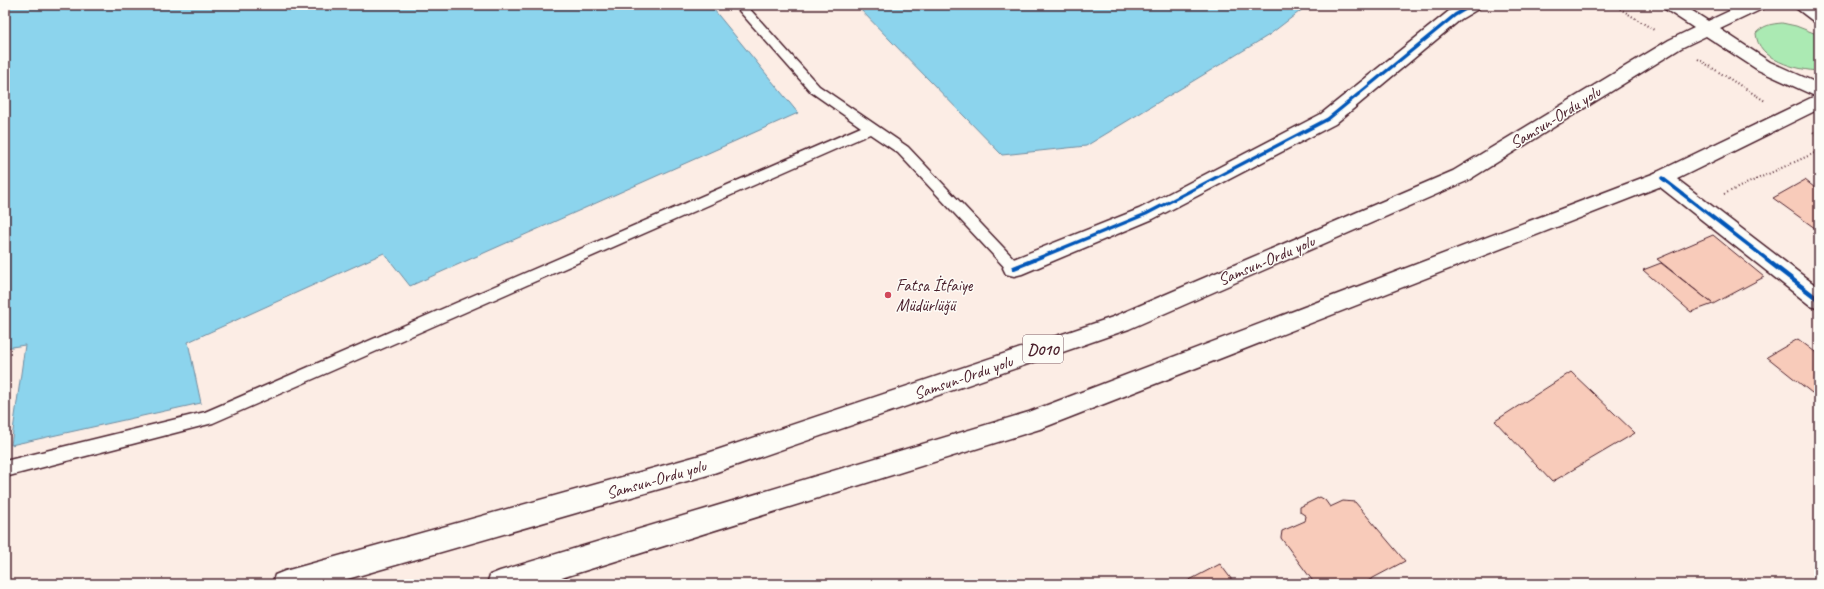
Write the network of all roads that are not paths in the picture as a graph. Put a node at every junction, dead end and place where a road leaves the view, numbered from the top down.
1 (740, 5) edge
2 (1472, 5) edge
3 (1671, 5) edge
4 (1756, 5) edge
5 (1801, 5) edge
6 (1819, 17) edge
7 (1706, 28) junction
8 (1819, 91) edge
9 (1819, 101) edge
10 (872, 128) junction
11 (1662, 178) junction
12 (1014, 268) joint
13 (1819, 300) edge
14 (5, 469) edge
15 (284, 584) edge
16 (500, 584) edge

1 - 10 lane
2 - 12 main road
3 - 7 main road
4 - 7 main road, Samsun-Ordu yolu / D010
5 - 6 main road
7 - 8 main road
7 - 15 main road, Samsun-Ordu yolu / D010
9 - 11 main road
10 - 12 lane
10 - 14 lane
11 - 13 main road
11 - 16 main road

